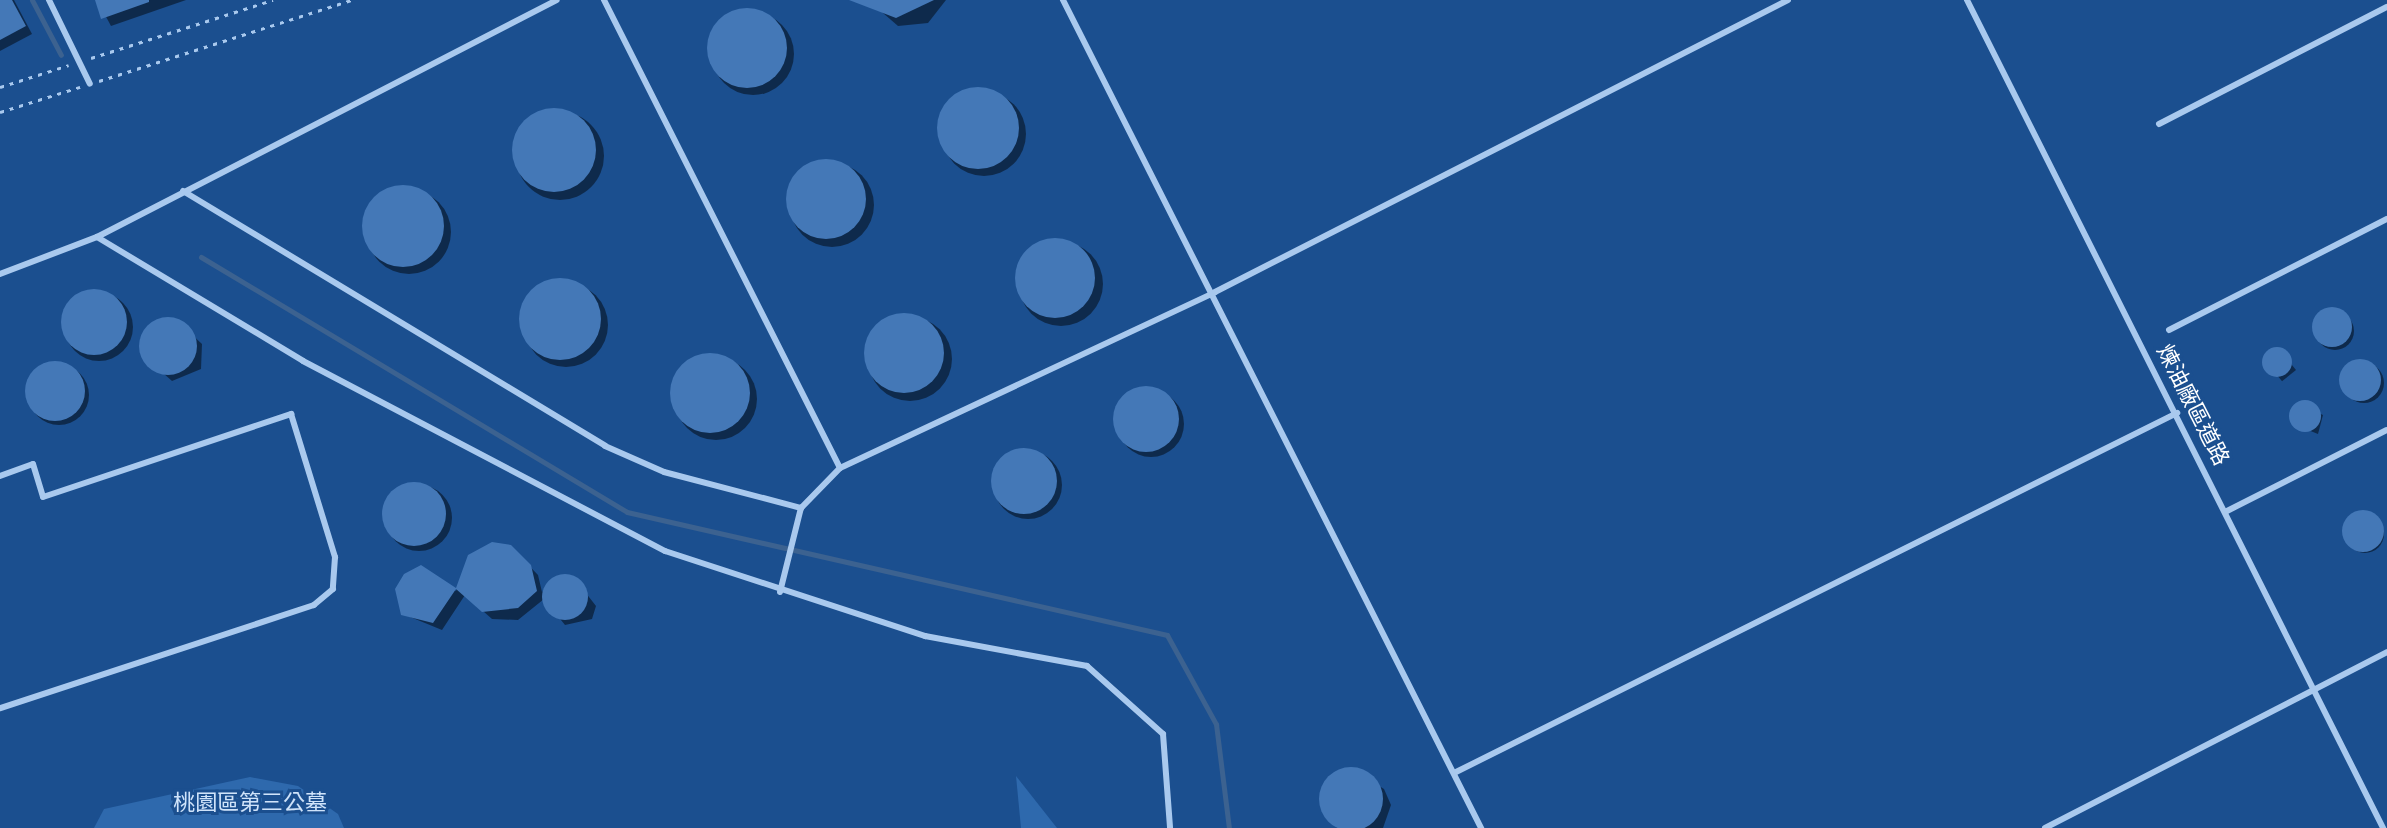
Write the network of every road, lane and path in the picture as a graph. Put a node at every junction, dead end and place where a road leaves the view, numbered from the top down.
1 (49, 0) edge
2 (273, 0) edge
3 (351, 0) edge
4 (557, 0) edge
5 (604, 0) edge
6 (1063, 0) edge
7 (1788, 0) edge
8 (1967, 0) edge
9 (2387, 7) edge
10 (79, 62) junction
11 (90, 84) junction
12 (0, 87) edge
13 (0, 112) edge
14 (2159, 124) dead end
15 (183, 191) junction
16 (2387, 219) edge
17 (97, 237) junction
18 (0, 274) edge
19 (1215, 292) junction
20 (2169, 330) dead end
21 (2177, 413) junction
22 (2387, 430) edge
23 (840, 468) junction
24 (0, 476) edge
25 (801, 508) junction
26 (2227, 511) junction
27 (780, 592) junction
28 (2387, 652) edge
29 (2314, 688) junction
30 (0, 708) edge
31 (1454, 773) junction
32 (1170, 828) edge
33 (1481, 828) edge
34 (2045, 828) edge
35 (2383, 828) edge

1 - 10 lane
2 - 10 path
3 - 11 path
4 - 15 lane
5 - 23 lane
6 - 19 lane
7 - 19 lane
8 - 21 lane, 煉油廠區道路
9 - 14 lane
10 - 11 lane
10 - 12 path
11 - 13 path
15 - 17 lane
15 - 25 lane
16 - 20 lane
17 - 18 lane
17 - 27 lane
19 - 23 lane
19 - 31 lane
21 - 26 lane, 煉油廠區道路
21 - 31 lane
22 - 26 lane
23 - 25 lane
24 - 30 lane
25 - 27 lane
26 - 29 lane, 煉油廠區道路
27 - 32 lane
28 - 29 lane
29 - 34 lane
29 - 35 lane, 煉油廠區道路
31 - 33 lane

